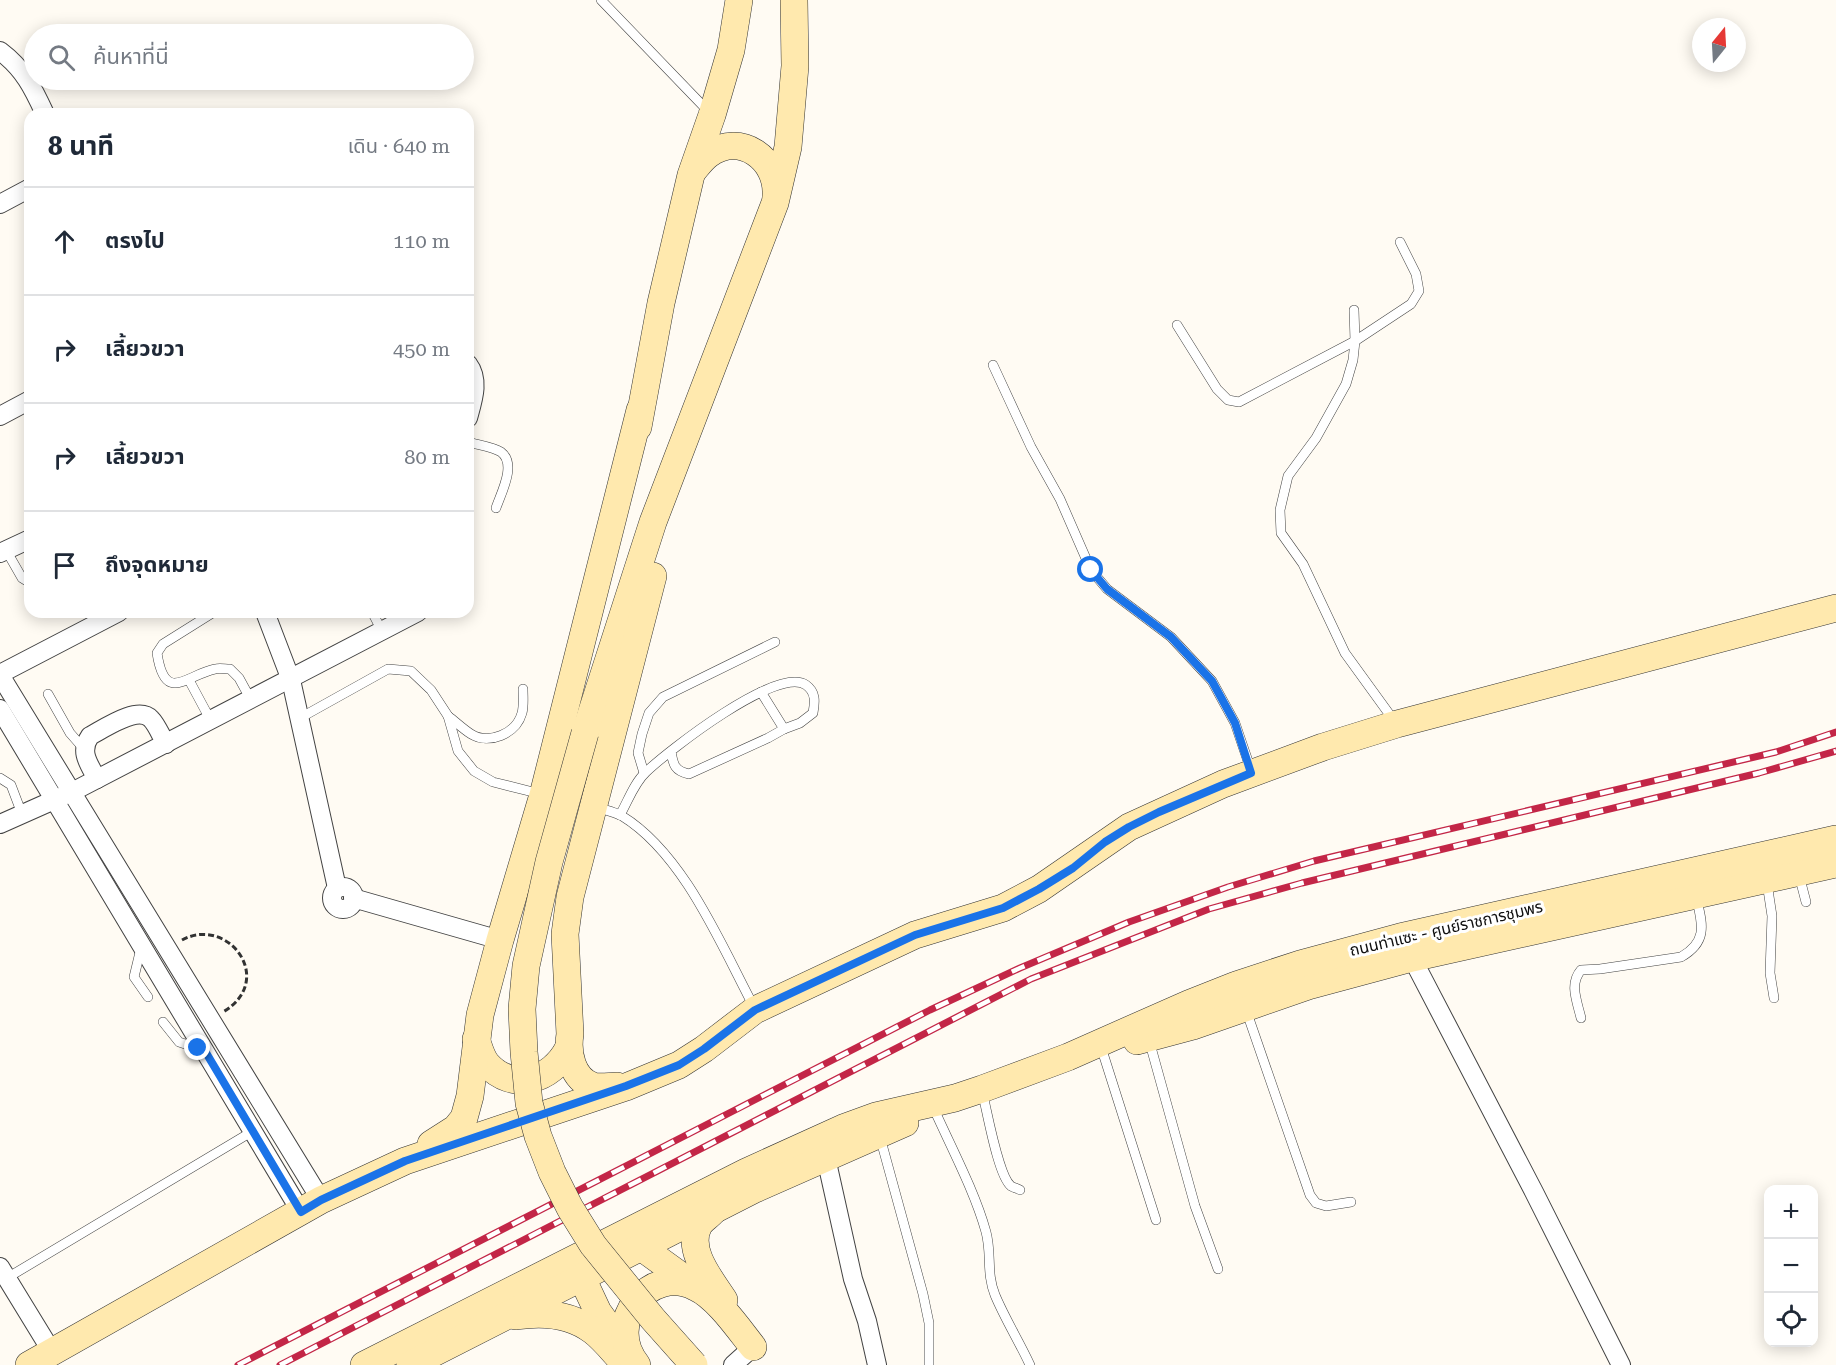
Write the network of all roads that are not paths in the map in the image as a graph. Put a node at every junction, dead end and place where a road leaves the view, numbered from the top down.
1 (601, 0) edge
2 (739, 0) edge
3 (794, 0) edge
4 (0, 51) edge
5 (24, 74) edge
6 (34, 90) edge
7 (42, 108) edge
8 (712, 115) junction
9 (691, 175) junction
10 (24, 191) edge
11 (775, 203) junction
12 (0, 204) edge
13 (1400, 242) dead end
14 (1354, 310) dead end
15 (1177, 325) dead end
16 (1355, 342) junction
17 (993, 365) dead end
18 (474, 379) edge
19 (474, 397) edge
20 (24, 403) edge
21 (640, 410) junction
22 (0, 416) edge
23 (692, 423) junction
24 (474, 444) edge
25 (496, 508) dead end
26 (24, 542) edge
27 (3, 551) edge
28 (24, 579) edge
29 (1836, 608) edge
30 (108, 618) edge
31 (204, 618) edge
32 (267, 618) edge
33 (375, 618) edge
34 (407, 618) edge
35 (382, 631) junction
36 (775, 642) dead end
37 (0, 675) edge
38 (189, 680) junction
39 (291, 680) junction
40 (523, 689) dead end
41 (761, 692) junction
42 (48, 694) dead end
43 (252, 700) junction
44 (0, 709) edge
45 (448, 716) junction
46 (300, 718) junction
47 (211, 721) junction
48 (1396, 724) junction
49 (784, 729) junction
50 (585, 733) junction
51 (166, 744) junction
52 (84, 749) junction
53 (671, 751) junction
54 (644, 773) junction
55 (1251, 773) junction
56 (0, 778) edge
57 (97, 779) junction
58 (72, 792) junction
59 (543, 795) junction
60 (55, 799) junction
61 (594, 806) junction
62 (22, 814) junction
63 (620, 815) junction
64 (0, 824) edge
65 (1836, 839) edge
66 (1836, 864) edge
67 (1798, 873) junction
68 (1766, 881) junction
69 (1696, 897) junction
70 (1806, 902) dead end
71 (157, 930) junction
72 (500, 940) junction
73 (140, 941) junction
74 (1406, 947) junction
75 (148, 998) dead end
76 (1774, 998) dead end
77 (1245, 1008) junction
78 (755, 1010) junction
79 (1581, 1018) dead end
80 (163, 1022) dead end
81 (1148, 1038) junction
82 (479, 1049) junction
83 (1102, 1050) junction
84 (205, 1051) junction
85 (565, 1055) junction
86 (1068, 1057) junction
87 (626, 1086) junction
88 (982, 1089) junction
89 (944, 1104) junction
90 (555, 1110) junction
91 (253, 1131) junction
92 (492, 1131) junction
93 (879, 1135) junction
94 (826, 1158) junction
95 (405, 1161) junction
96 (1020, 1190) dead end
97 (1351, 1202) dead end
98 (311, 1206) junction
99 (714, 1210) junction
100 (1156, 1220) dead end
101 (636, 1240) junction
102 (577, 1268) junction
103 (1218, 1269) dead end
104 (3, 1273) edge
105 (695, 1286) junction
106 (504, 1317) junction
107 (761, 1356) edge
108 (40, 1359) edge
109 (631, 1362) edge
110 (364, 1365) edge
111 (410, 1365) edge
112 (694, 1365) edge
113 (733, 1365) edge
114 (877, 1365) edge
115 (929, 1365) edge
116 (1030, 1365) edge
117 (1621, 1365) edge

1 - 8 lane
2 - 8 main road
3 - 11 main road
4 - 5 street
6 - 7 street
8 - 9 main road
9 - 11 main road
9 - 21 main road
10 - 12 street
11 - 23 main road
13 - 16 lane
14 - 16 lane
15 - 16 lane
16 - 48 lane
17 - 55 lane
18 - 19 street
20 - 22 street
21 - 50 main road
21 - 59 main road
23 - 50 main road
23 - 61 main road
24 - 25 lane
26 - 27 street
27 - 28 lane
29 - 48 main road
30 - 37 street
31 - 38 lane
32 - 39 street
33 - 35 lane
34 - 35 street
35 - 39 street
36 - 54 lane
37 - 58 street
38 - 43 lane
38 - 47 lane
39 - 43 street
39 - 46 street
40 - 45 lane
41 - 49 lane
41 - 49 lane
41 - 53 lane
42 - 52 lane
43 - 47 street
44 - 60 street
45 - 46 lane
45 - 59 lane
46 - 72 street
47 - 51 street
48 - 55 main road
49 - 53 lane
50 - 112 main road, bridge
51 - 52 street
51 - 57 street
52 - 57 street
53 - 54 lane
54 - 63 lane
55 - 78 main road
56 - 62 lane
57 - 58 street
58 - 60 street
58 - 71 street
59 - 72 main road
60 - 62 street
60 - 73 street
61 - 63 lane
61 - 85 main road
62 - 64 street
63 - 78 lane
65 - 74 main road, ถนนท่าแซะ - ศูนย์ราชการชุมพร
66 - 67 main road, ถนนท่าแซะ - ศูนย์ราชการชุมพร
67 - 68 main road, ถนนท่าแซะ - ศูนย์ราชการชุมพร
67 - 70 lane
68 - 69 main road, ถนนท่าแซะ - ศูนย์ราชการชุมพร
68 - 76 lane
69 - 74 main road, ถนนท่าแซะ - ศูนย์ราชการชุมพร
69 - 79 lane
71 - 73 street
71 - 98 street
72 - 82 main road
73 - 75 lane
73 - 84 street
74 - 77 main road, ถนนท่าแซะ - ศูนย์ราชการชุมพร
74 - 86 main road, ถนนท่าแซะ - ศูนย์ราชการชุมพร
74 - 117 street
77 - 81 main road, ถนนท่าแซะ - ศูนย์ราชการชุมพร
77 - 97 lane
78 - 87 main road
80 - 84 lane
81 - 83 main road, ถนนท่าแซะ - ศูนย์ราชการชุมพร
81 - 103 lane
82 - 85 main road
82 - 92 main road
82 - 95 main road
83 - 86 main road, ถนนท่าแซะ - ศูนย์ราชการชุมพร
83 - 100 lane
84 - 91 street
85 - 87 main road
85 - 90 main road
86 - 88 main road, ถนนท่าแซะ - ศูนย์ราชการชุมพร
87 - 90 main road
88 - 89 main road, ถนนท่าแซะ - ศูนย์ราชการชุมพร
88 - 96 lane
89 - 93 main road
89 - 101 main road
89 - 116 lane
90 - 92 main road
91 - 98 street
91 - 104 lane
92 - 95 main road
93 - 94 main road
93 - 115 lane
94 - 99 main road
94 - 114 street
95 - 98 main road
98 - 108 main road
99 - 101 main road
99 - 107 main road
101 - 102 main road
101 - 105 main road
102 - 106 main road
102 - 109 main road
102 - 110 main road
104 - 108 street
105 - 107 main road
105 - 109 main road
106 - 109 main road
106 - 111 main road
107 - 113 street

